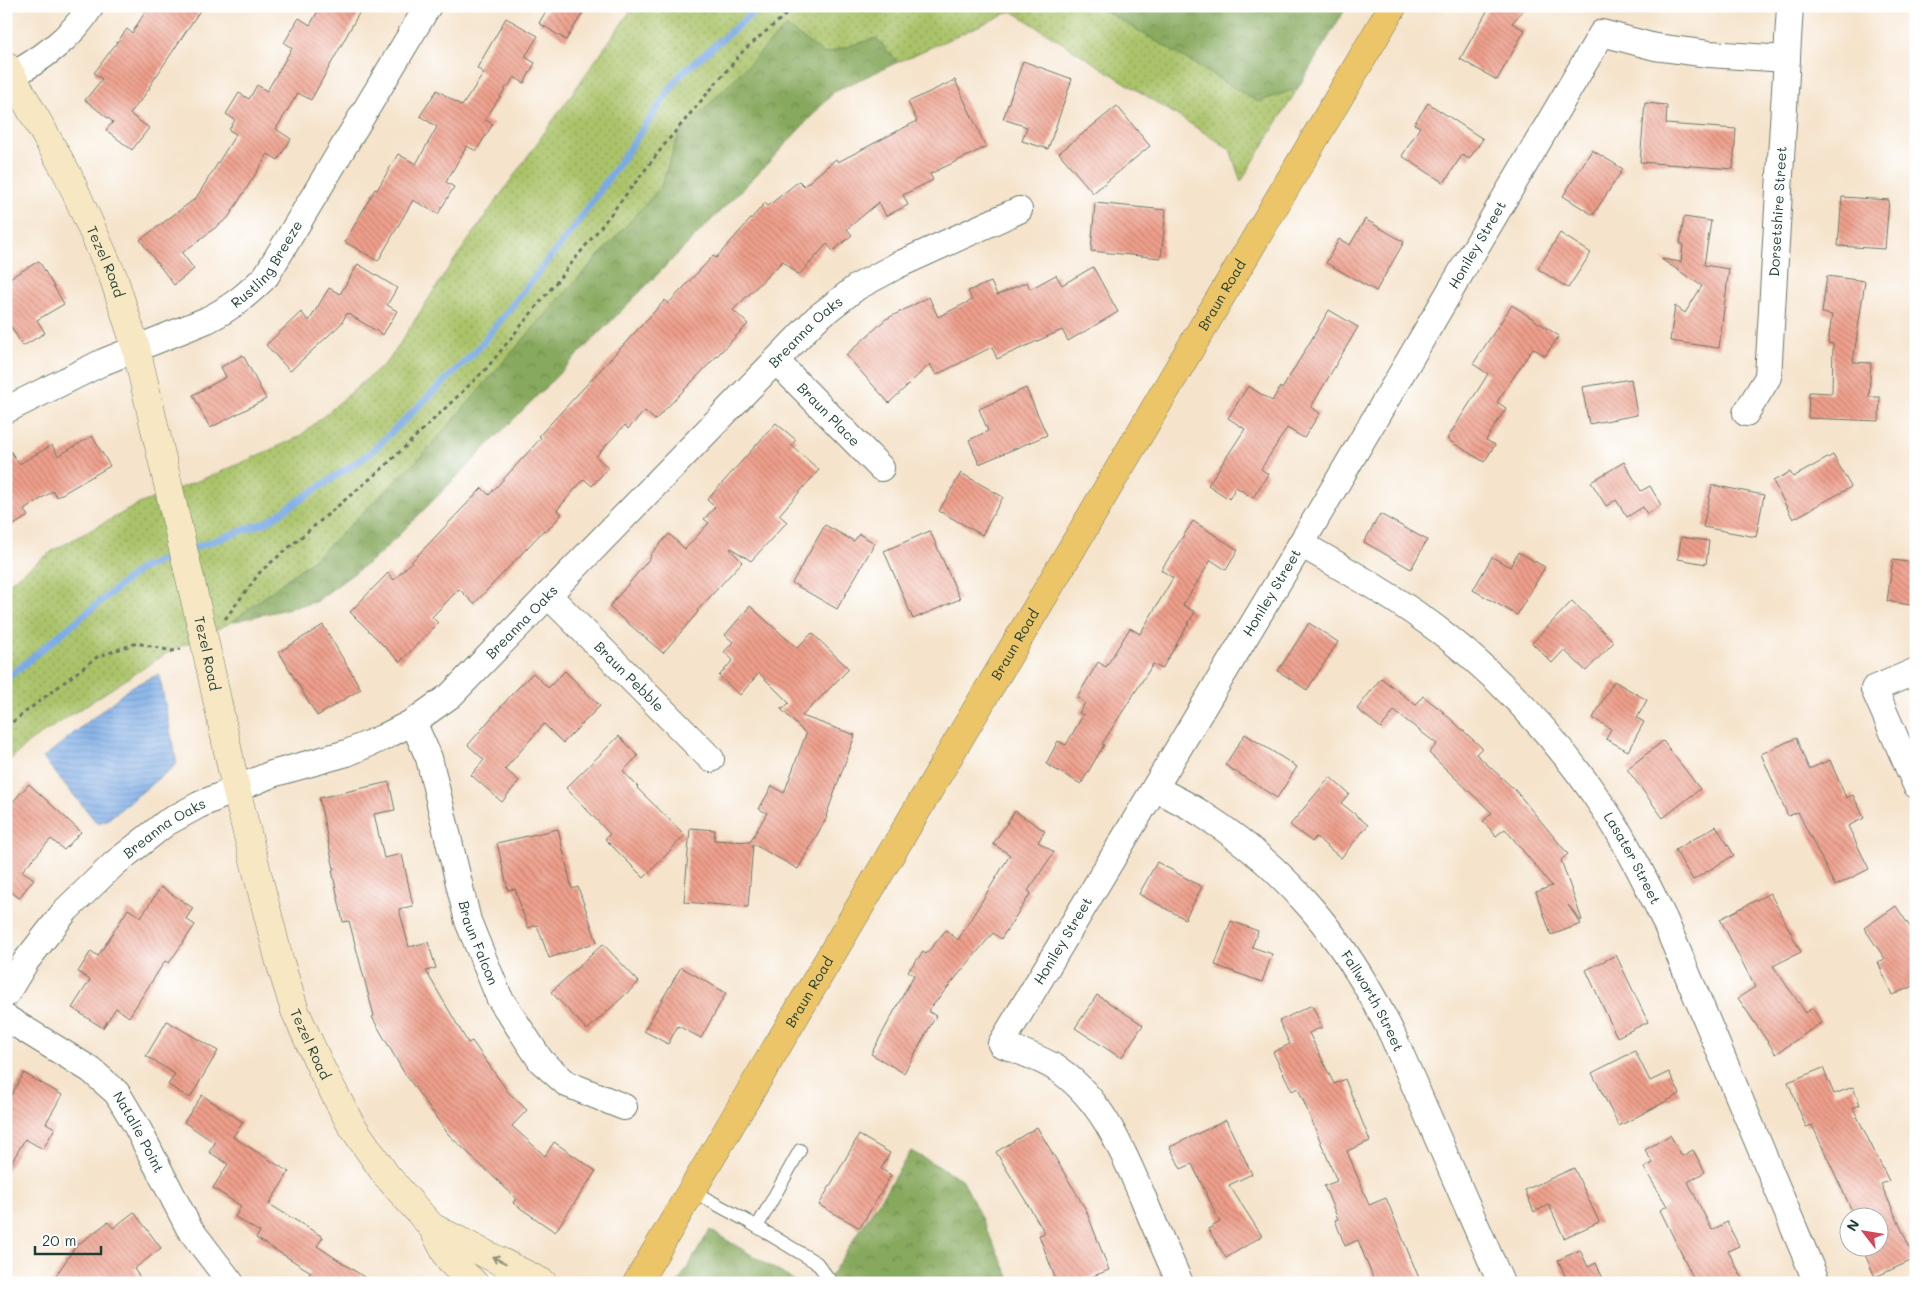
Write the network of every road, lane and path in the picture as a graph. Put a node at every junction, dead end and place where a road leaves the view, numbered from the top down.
1 (91, 6) edge
2 (428, 6) edge
3 (796, 6) edge
4 (1393, 6) edge
5 (1790, 6) edge
6 (1787, 59) junction
7 (8, 73) edge
8 (1019, 210) dead end
9 (136, 348) junction
10 (776, 360) junction
11 (6, 410) edge
12 (1746, 413) dead end
13 (881, 468) dead end
14 (1301, 544) junction
15 (548, 595) junction
16 (204, 639) junction
17 (1916, 671) edge
18 (413, 722) junction
19 (6, 727) edge
20 (711, 759) dead end
21 (1916, 785) edge
22 (1156, 788) junction
23 (236, 789) junction
24 (6, 994) edge
25 (6, 1018) edge
26 (624, 1107) dead end
27 (800, 1150) dead end
28 (692, 1190) junction
29 (432, 1227) junction
30 (757, 1227) junction
31 (231, 1283) edge
32 (474, 1283) edge
33 (543, 1283) edge
34 (637, 1283) edge
35 (832, 1283) edge
36 (1180, 1283) edge
37 (1501, 1283) edge
38 (1817, 1283) edge

1 - 7 street
2 - 9 street, Rustling Breeze
3 - 16 path
4 - 28 main road, Braun Road
5 - 6 street, Dorsetshire Street
6 - 12 street, Dorsetshire Street
6 - 14 street, Honiley Street
7 - 9 main road, Tezel Road
8 - 10 street, Breanna Oaks
9 - 11 street, Rustling Breeze
9 - 16 main road, Tezel Road
10 - 13 street, Braun Place
10 - 15 street, Breanna Oaks
14 - 22 street, Honiley Street
14 - 38 street, Lasater Street
15 - 18 street, Breanna Oaks
15 - 20 street, Braun Pebble
16 - 19 path
16 - 23 main road, Tezel Road
17 - 21 street
18 - 23 street, Breanna Oaks
18 - 26 street, Braun Falcon
22 - 36 street, Honiley Street
22 - 37 street, Fallworth Street
23 - 24 street, Breanna Oaks
23 - 29 main road, Tezel Road
25 - 31 street, Natalie Point
27 - 30 lane
28 - 30 lane
28 - 34 main road, Braun Road
29 - 32 main road, Tezel Road
33 -> 29 main road, Tezel Road
30 - 35 lane

